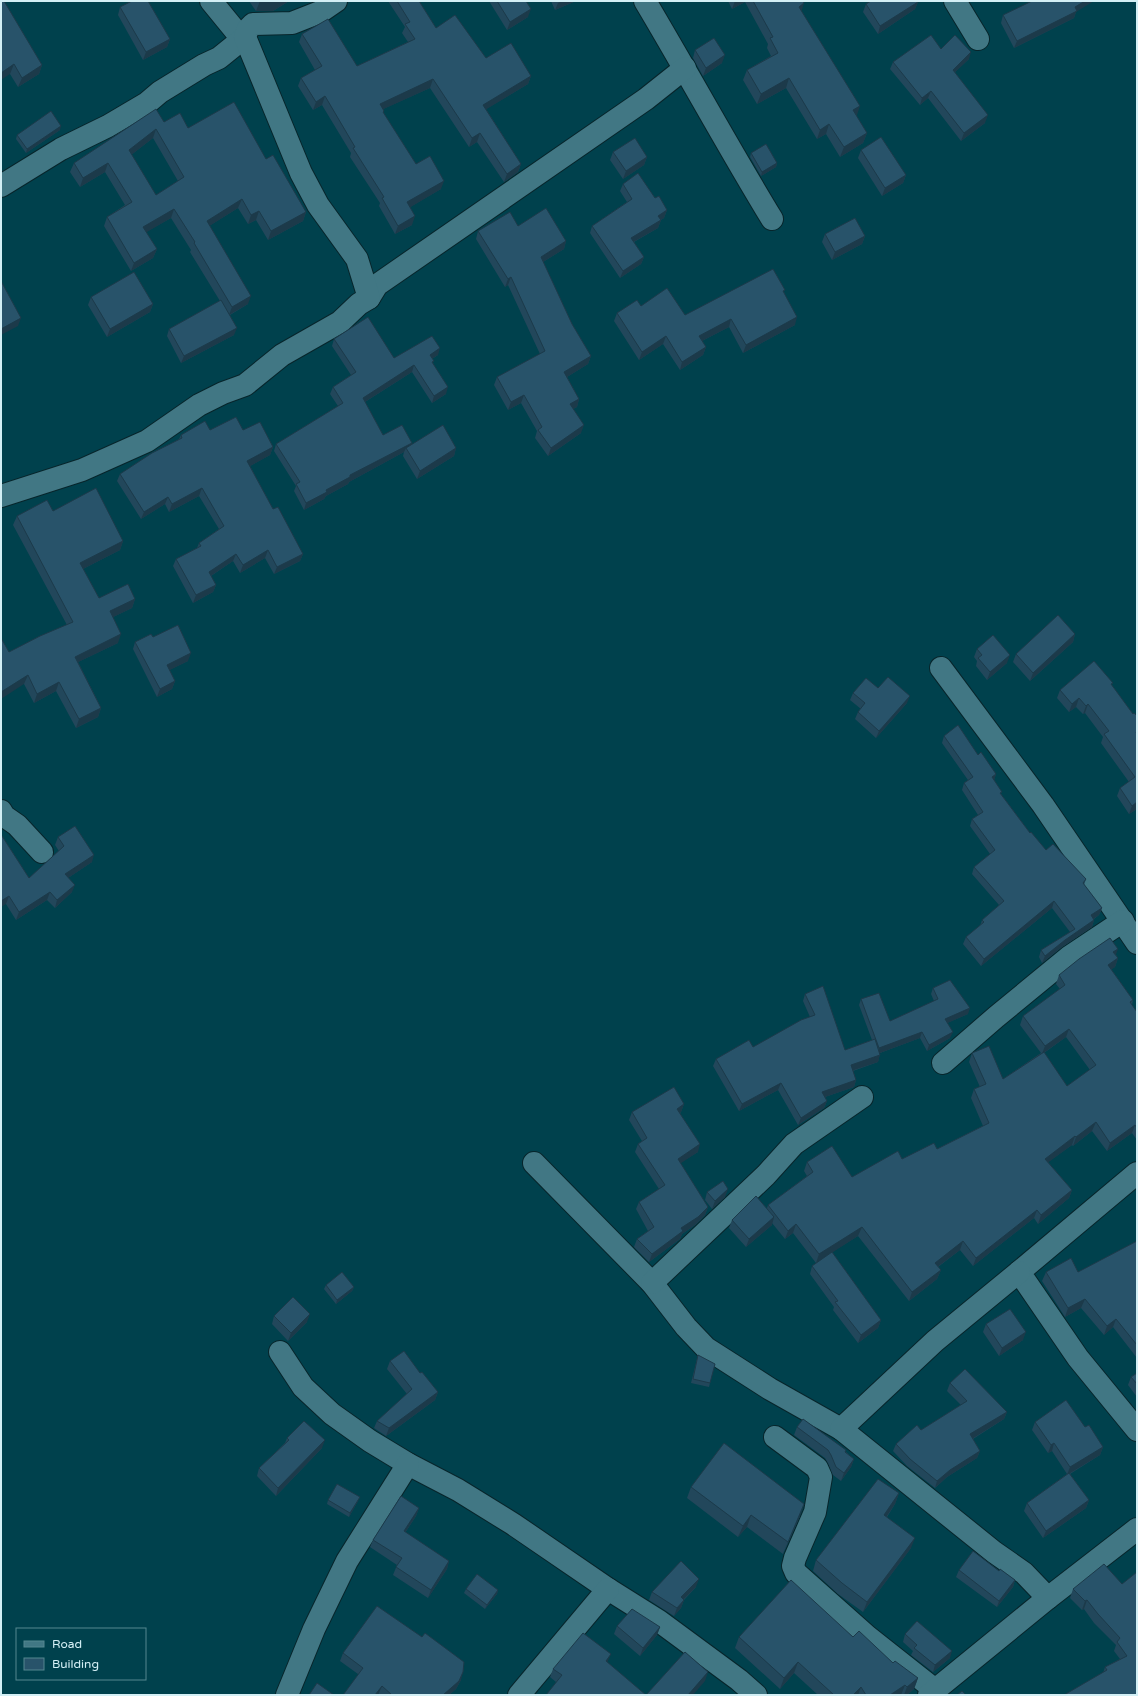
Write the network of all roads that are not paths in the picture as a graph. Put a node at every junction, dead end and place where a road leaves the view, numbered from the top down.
1 (212, 1) edge
2 (336, 1) edge
3 (645, 1) edge
4 (955, 1) edge
5 (244, 33) junction
6 (978, 39) dead end
7 (685, 68) junction
8 (1, 186) edge
9 (772, 219) dead end
10 (369, 298) junction
11 (1, 496) edge
12 (941, 668) dead end
13 (1, 811) edge
14 (42, 852) dead end
15 (1123, 921) junction
16 (1137, 943) edge
17 (943, 1062) dead end
18 (862, 1097) dead end
19 (534, 1163) dead end
20 (1137, 1173) edge
21 (1019, 1272) junction
22 (652, 1283) junction
23 (280, 1352) dead end
24 (841, 1429) junction
25 (1137, 1430) edge
26 (775, 1437) dead end
27 (408, 1464) junction
28 (1137, 1529) edge
29 (608, 1589) junction
30 (1048, 1598) junction
31 (932, 1692) edge
32 (287, 1695) edge
33 (519, 1695) edge
34 (756, 1695) edge

1 - 5 street
2 - 5 street
3 - 7 street
4 - 6 street
5 - 8 street
5 - 10 street
7 - 9 street
7 - 10 street
10 - 11 street
12 - 15 street
13 - 14 street
15 - 16 street
15 - 17 street
18 - 22 street
19 - 22 street
20 - 21 street
21 - 24 street
21 - 25 street
22 - 24 street
23 - 27 street
24 - 30 street
26 - 31 street
27 - 29 street
27 - 32 street
28 - 30 street
29 - 33 street
29 - 34 street
30 - 31 street

